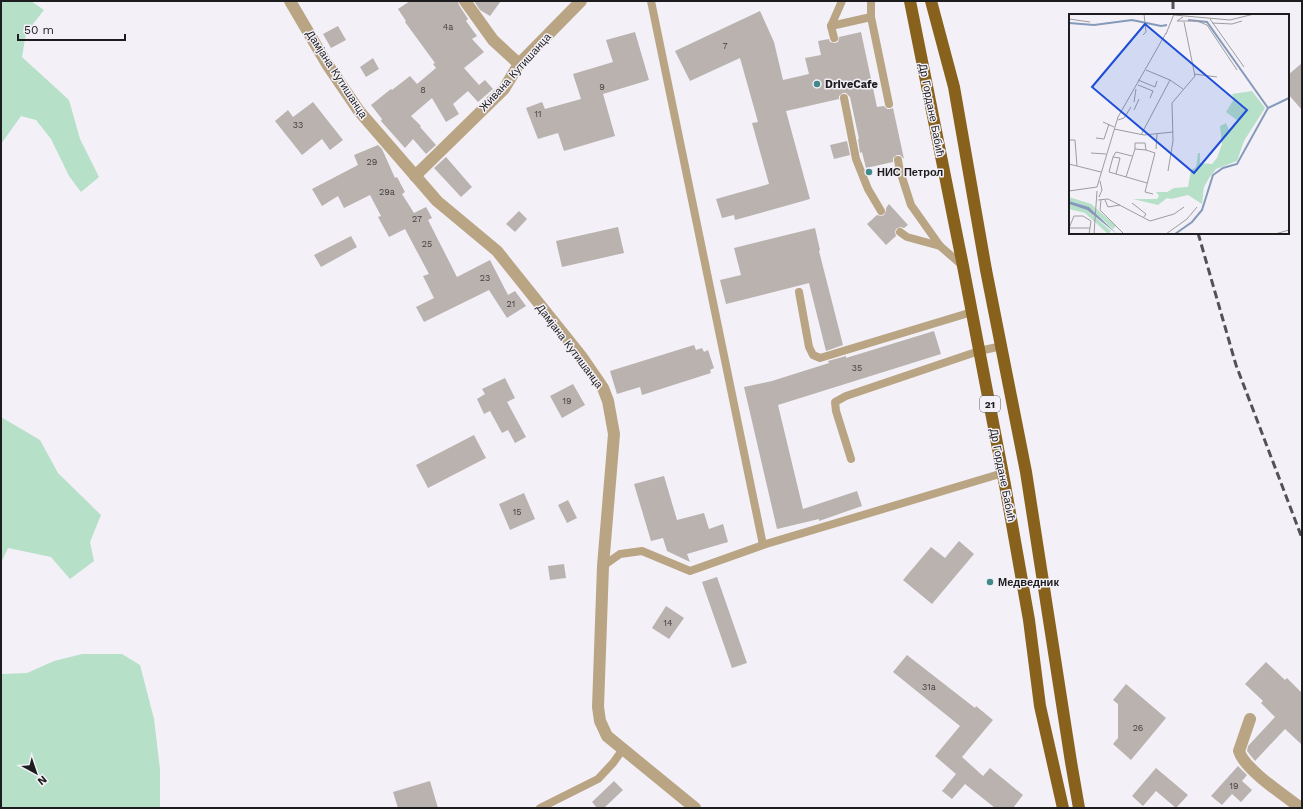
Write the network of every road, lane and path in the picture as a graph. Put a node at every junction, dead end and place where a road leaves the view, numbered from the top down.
1 (290, 1) edge
2 (465, 1) edge
3 (581, 1) edge
4 (651, 1) edge
5 (842, 1) edge
6 (871, 1) edge
7 (910, 1) edge
8 (931, 1) edge
9 (871, 18) junction
10 (831, 26) junction
11 (834, 38) dead end
12 (519, 64) junction
13 (844, 98) dead end
14 (888, 104) dead end
15 (898, 160) dead end
16 (415, 176) junction
17 (882, 211) dead end
18 (900, 232) dead end
19 (940, 246) junction
20 (963, 266) junction
21 (799, 292) dead end
22 (972, 312) junction
23 (1002, 346) junction
24 (979, 351) junction
25 (850, 459) dead end
26 (1003, 473) junction
27 (762, 545) junction
28 (603, 566) junction
29 (1250, 719) dead end
30 (623, 749) junction
31 (540, 808) edge
32 (695, 808) edge
33 (1063, 808) edge
34 (1079, 808) edge
35 (1301, 808) edge

1 - 16 street, Дамјана Кутишанца
2 - 12 street
3 - 12 street, Живана Кутишанца
4 - 27 lane
5 - 10 lane
6 - 9 lane
7 - 20 main road, Др Гордане Бабић / 21
8 - 23 main road, Др Гордане Бабић / 21
9 - 10 lane
9 - 14 lane
10 - 11 lane
12 - 16 street, Живана Кутишанца
13 - 17 lane
15 - 19 lane
16 - 28 street, Дамјана Кутишанца
18 - 19 lane
19 - 20 lane
20 - 22 main road, Др Гордане Бабић / 21
21 - 22 lane
22 - 24 main road, Др Гордане Бабић / 21
23 - 24 lane
23 - 34 main road, Др Гордане Бабић / 21
24 - 25 lane
24 - 26 main road, Др Гордане Бабић / 21
26 - 27 lane
26 - 33 main road, Др Гордане Бабић / 21
27 - 28 lane
28 - 30 street, Дамјана Кутишанца
29 - 35 street
30 - 31 lane
30 - 32 street, Дамјана Кутишанца

